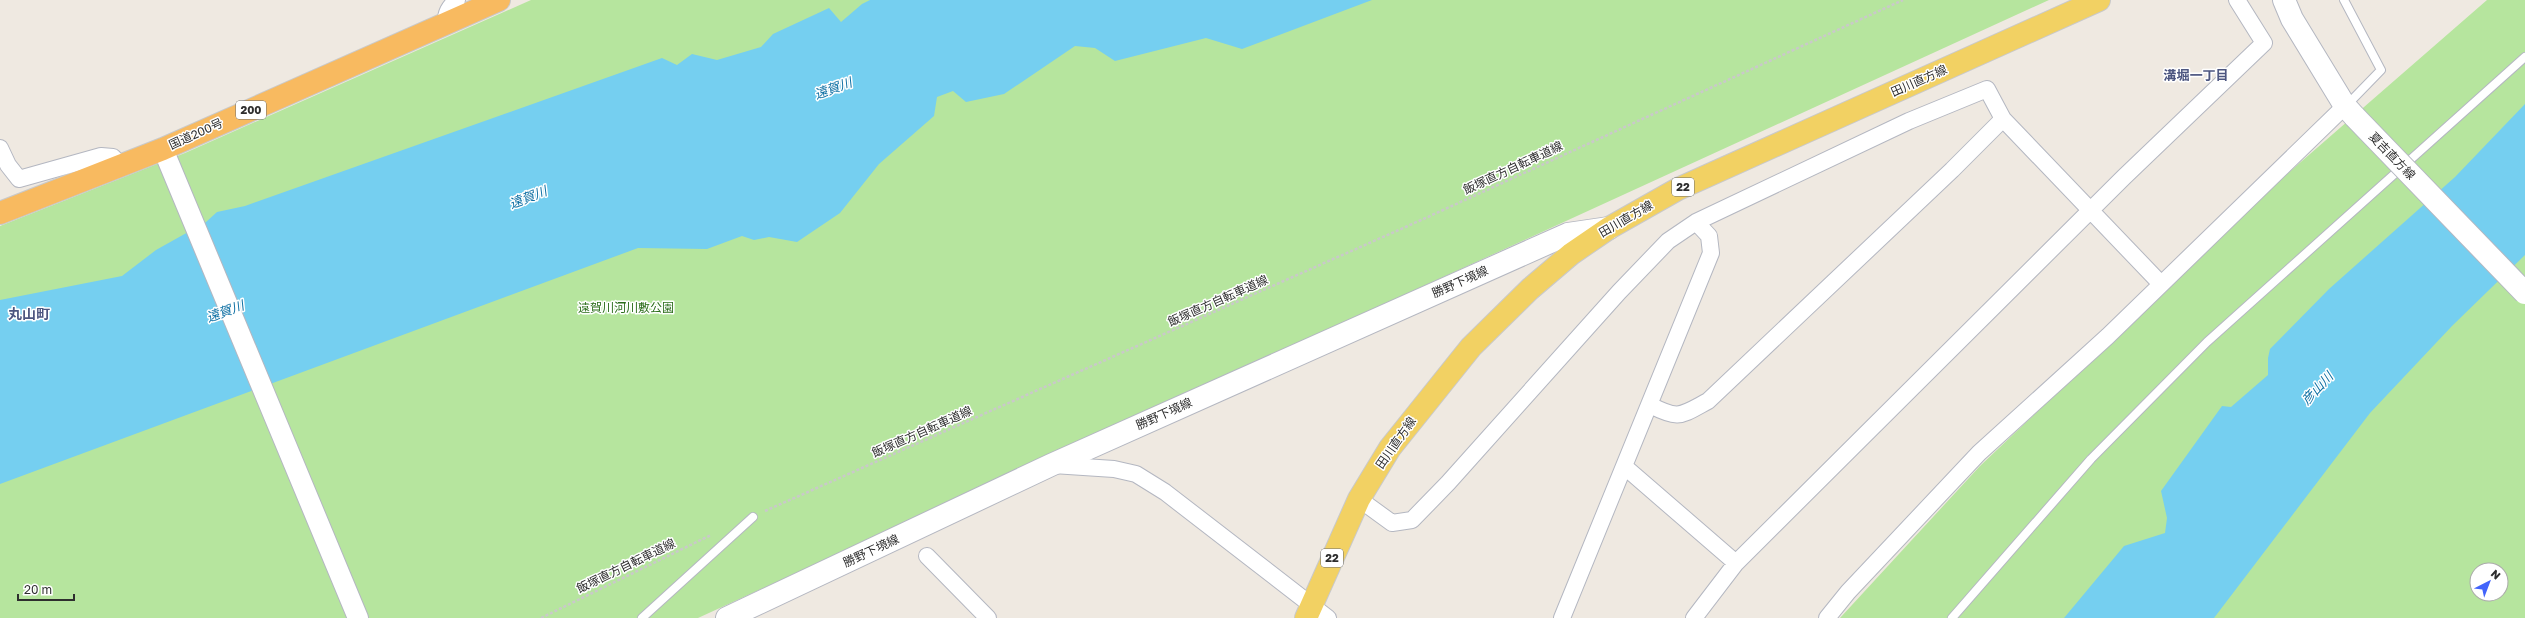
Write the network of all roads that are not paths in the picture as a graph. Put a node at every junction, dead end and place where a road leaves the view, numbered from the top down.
1 (457, 0) edge
2 (499, 0) edge
3 (2099, 0) edge
4 (2237, 0) edge
5 (2284, 0) edge
6 (2344, 0) edge
7 (446, 24) junction
8 (2525, 57) edge
9 (2350, 112) junction
10 (2003, 120) junction
11 (0, 148) edge
12 (166, 156) junction
13 (121, 166) junction
14 (2090, 211) junction
15 (0, 213) edge
16 (1696, 222) junction
17 (1608, 228) junction
18 (2161, 284) junction
19 (2525, 294) edge
20 (1650, 405) junction
21 (1051, 465) junction
22 (1624, 467) junction
23 (1359, 499) junction
24 (753, 517) road end
25 (927, 556) dead end
26 (1736, 563) junction
27 (1309, 611) edge
28 (358, 618) edge
29 (642, 618) edge
30 (726, 618) edge
31 (988, 618) edge
32 (1328, 618) edge
33 (1562, 618) edge
34 (1694, 618) edge
35 (1826, 618) edge
36 (1952, 618) edge

1 - 7 street
2 - 7 highway, 国道200号 / 200
3 - 17 main road, 田川直方線 / 22
4 - 14 street
5 - 9 main road, 夏吉直方線
6 - 9 lane
7 - 12 highway, 国道200号 / 200
8 - 36 lane
9 - 18 street
9 - 19 main road, 夏吉直方線, bridge
10 - 14 street
10 - 16 street
10 - 20 street
11 - 13 street
12 - 13 highway, 国道200号 / 200
12 - 28 street
13 - 15 highway, 国道200号 / 200
14 - 18 street
14 - 26 street
16 - 20 street
16 - 23 street
17 - 21 main road, 勝野下境線
17 - 23 main road, 田川直方線 / 22
18 - 35 street
20 - 22 street
21 - 27 street
21 - 30 main road, 勝野下境線
22 - 26 street
22 - 33 street
23 - 27 main road, 田川直方線 / 22
24 - 29 lane
25 - 31 street
26 - 34 street
27 - 32 street

